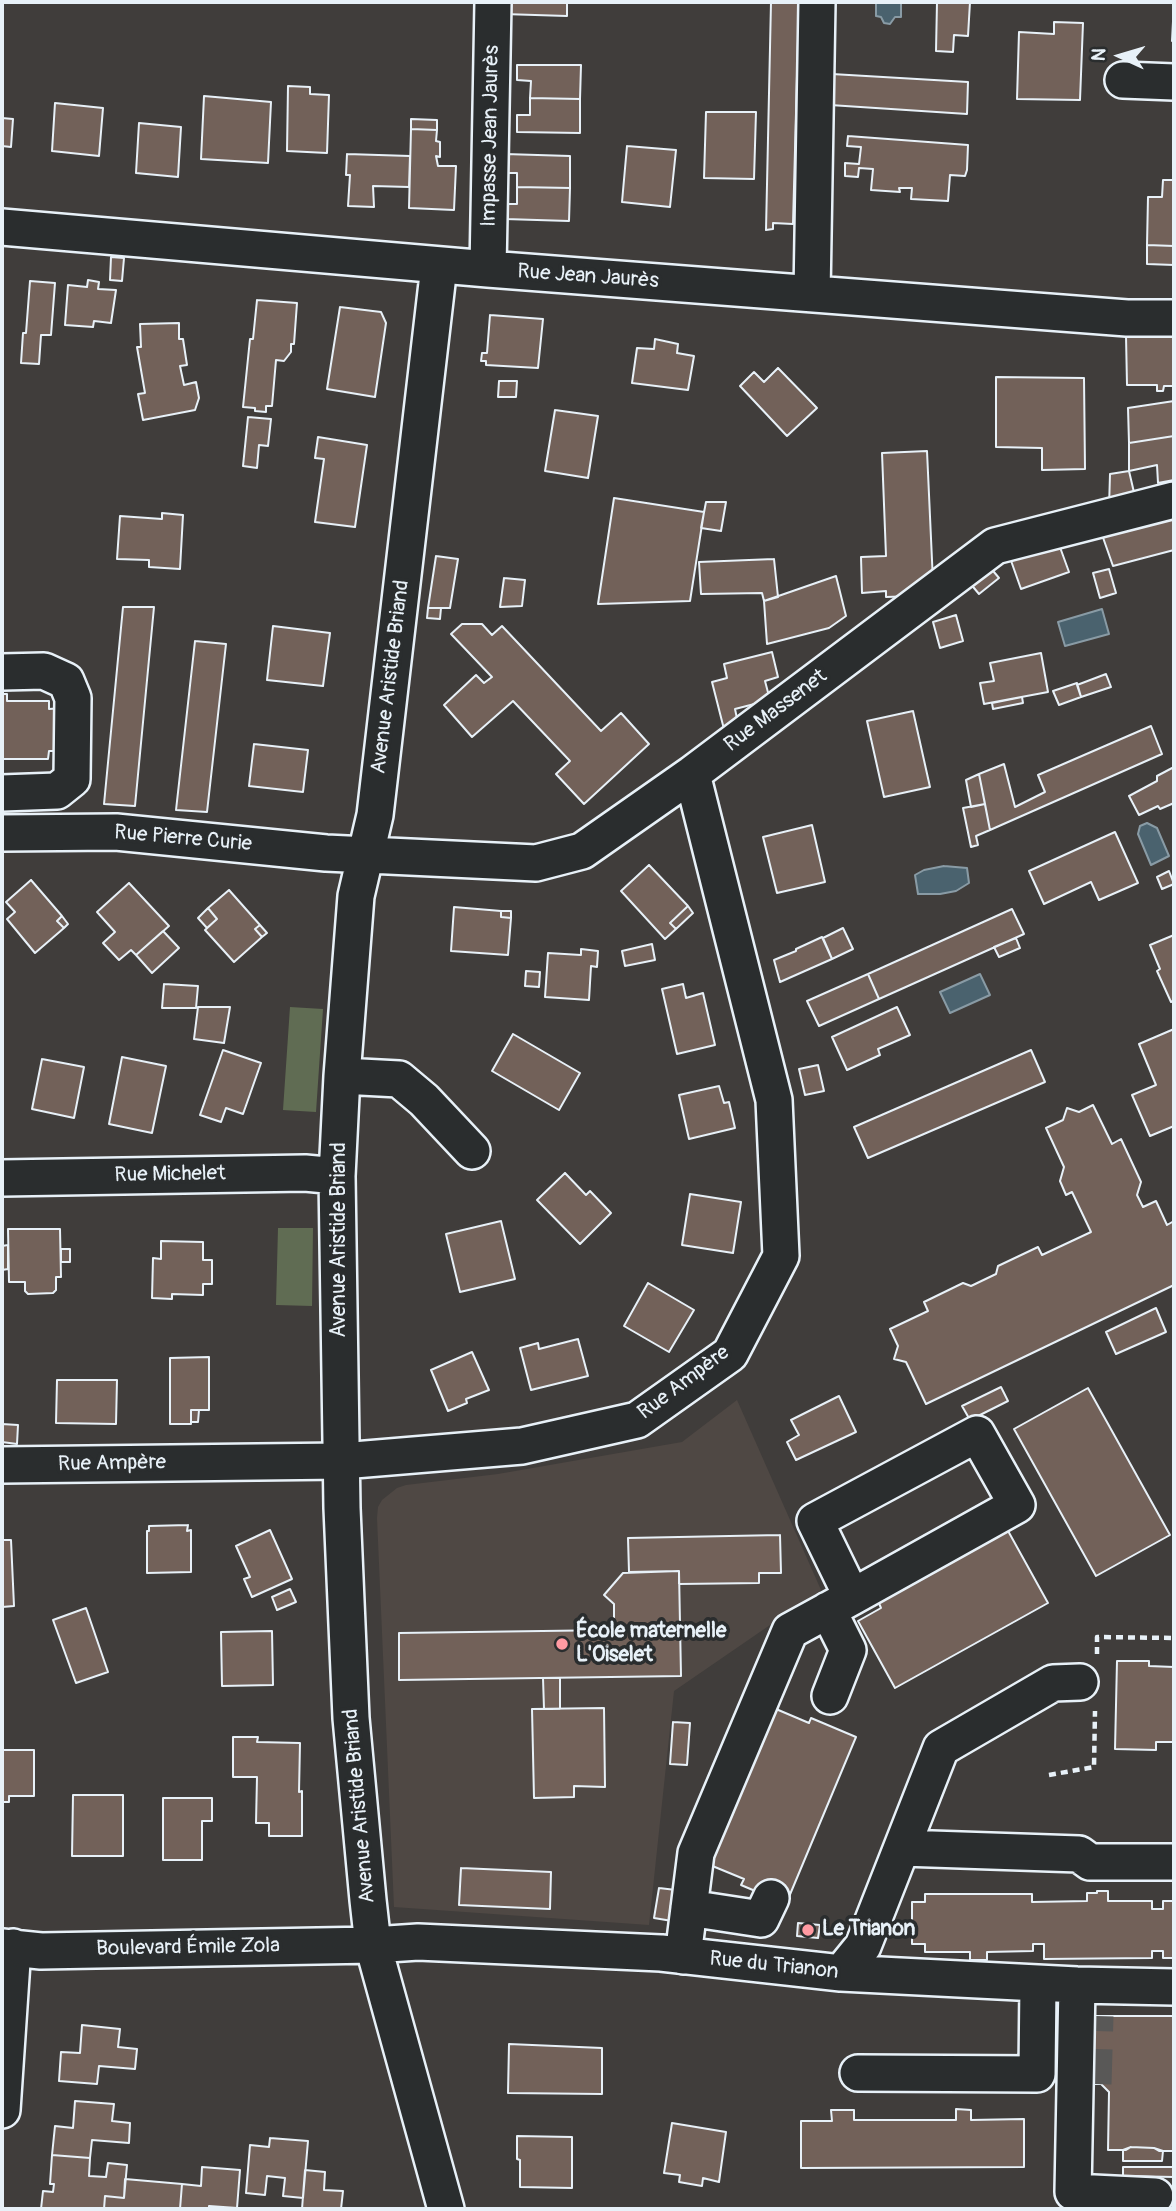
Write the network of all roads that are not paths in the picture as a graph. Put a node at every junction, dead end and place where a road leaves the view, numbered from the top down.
1 (493, 2) edge
2 (817, 2) edge
3 (1123, 80) dead end
4 (1174, 82) edge
5 (2, 227) edge
6 (439, 266) junction
7 (488, 270) junction
8 (812, 294) junction
9 (1174, 317) edge
10 (1174, 500) edge
11 (2, 672) edge
12 (692, 774) junction
13 (2, 793) edge
14 (2, 833) edge
15 (364, 855) junction
16 (342, 1076) junction
17 (472, 1151) dead end
18 (337, 1176) junction
19 (2, 1178) edge
20 (342, 1461) junction
21 (2, 1465) edge
22 (840, 1603) junction
23 (1080, 1682) dead end
24 (831, 1696) dead end
25 (902, 1848) junction
26 (1174, 1862) edge
27 (771, 1898) dead end
28 (689, 1908) junction
29 (373, 1945) junction
30 (8, 1947) edge
31 (683, 1956) junction
32 (841, 1973) junction
33 (1038, 1983) junction
34 (1174, 1987) edge
35 (1095, 1993) junction
36 (858, 2073) dead end
37 (1094, 2084) tunnel mouth
38 (2, 2110) edge
39 (1093, 2148) dead end
40 (1155, 2196) dead end
41 (446, 2209) edge

1 - 7 street, Impasse Jean Jaurès
2 - 8 street
3 - 4 street
5 - 6 street, Rue Jean Jaurès
6 - 7 street, Rue Jean Jaurès
6 - 15 street, Avenue Aristide Briand
7 - 8 street, Rue Jean Jaurès
8 - 9 street, Rue Jean Jaurès
10 - 12 street, Rue Massenet
11 - 13 street
12 - 15 street, Rue Massenet
12 - 20 street, Rue Ampère
14 - 15 street, Rue Pierre Curie
15 - 16 street, Avenue Aristide Briand
16 - 17 street
16 - 18 street, Avenue Aristide Briand
18 - 19 street, Rue Michelet
18 - 20 street, Avenue Aristide Briand
20 - 21 street, Rue Ampère
20 - 29 street, Avenue Aristide Briand
22 - 22 street
22 - 24 street
22 - 28 street
23 - 25 street
25 - 26 street
25 - 32 street
27 - 28 street
28 - 31 street
29 - 30 street, Boulevard Émile Zola
29 - 31 street, Rue du Trianon
29 - 41 street, Avenue Aristide Briand
30 - 38 street
31 - 32 street, Rue du Trianon
32 - 33 street, Rue du Trianon
33 - 35 street, Rue du Trianon
33 - 36 street
34 - 35 street, Rue du Trianon
35 - 40 street
37 - 39 street

